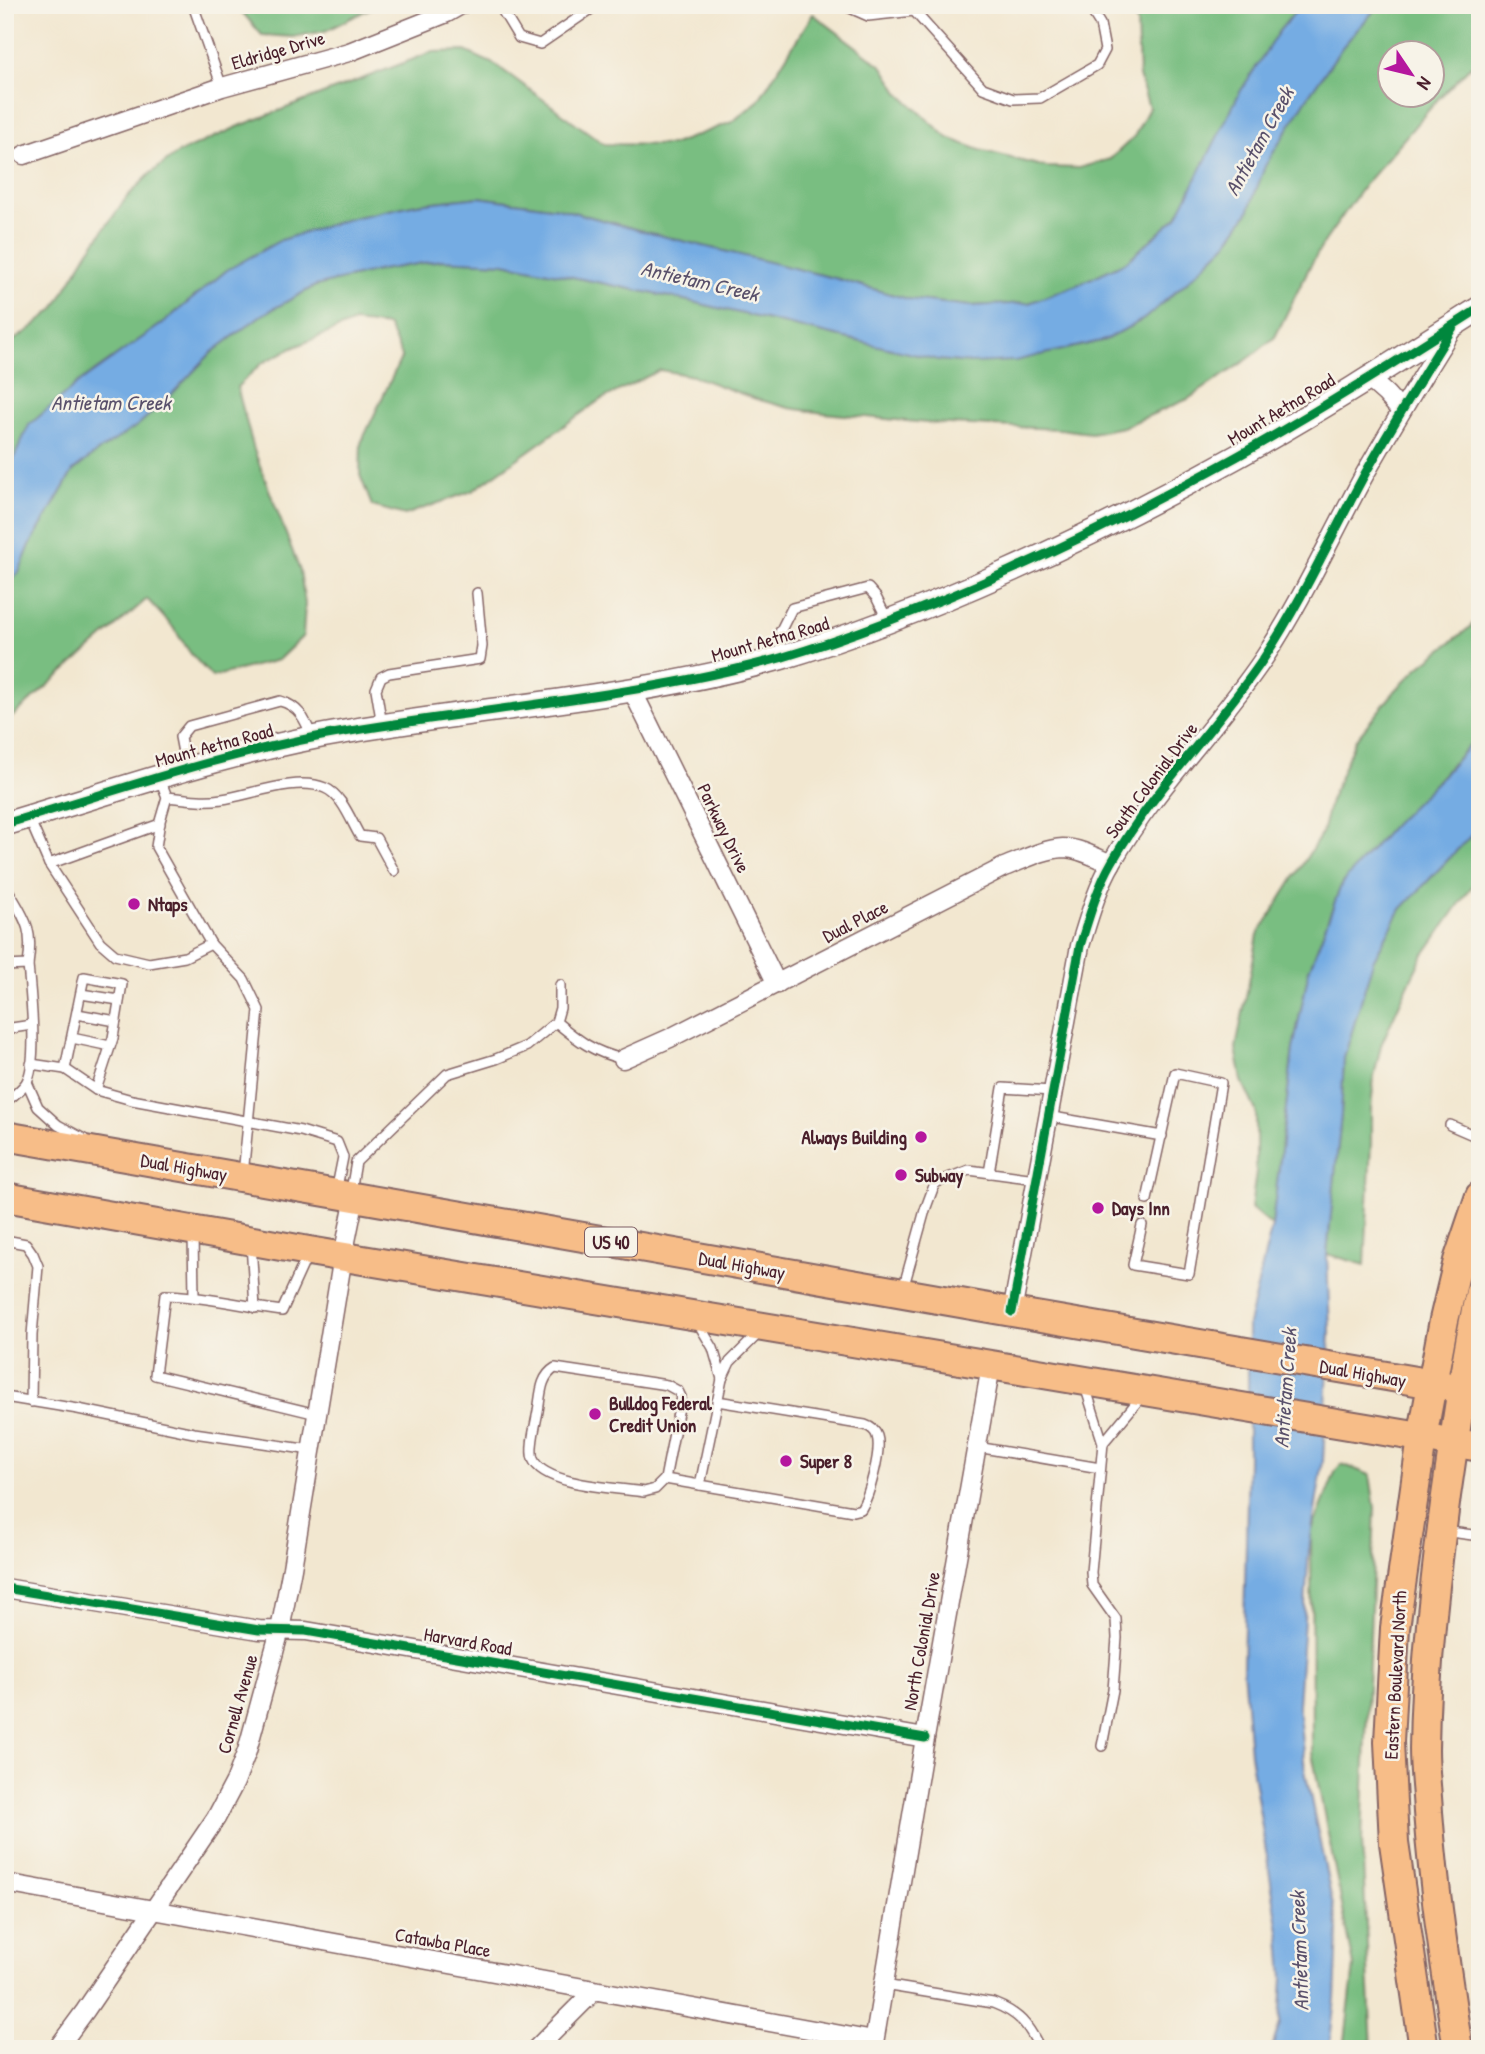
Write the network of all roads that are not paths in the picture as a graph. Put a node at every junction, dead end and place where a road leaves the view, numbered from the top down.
1 (193, 5) edge
2 (461, 5) edge
3 (499, 5) edge
4 (597, 5) edge
5 (843, 5) edge
6 (1088, 5) edge
7 (913, 8) edge
8 (222, 88) junction
9 (24, 155) dead end
10 (1480, 308) edge
11 (1455, 324) junction
12 (1368, 378) junction
13 (1401, 411) junction
14 (477, 593) dead end
15 (888, 621) junction
16 (781, 657) junction
17 (632, 690) junction
18 (382, 726) junction
19 (313, 738) junction
20 (186, 769) junction
21 (163, 788) junction
22 (28, 817) junction
23 (5, 824) edge
24 (160, 824) junction
25 (49, 864) junction
26 (1111, 864) junction
27 (394, 871) dead end
28 (5, 885) edge
29 (211, 944) junction
30 (28, 965) junction
31 (5, 966) edge
32 (777, 984) junction
33 (560, 985) dead end
34 (81, 994) junction
35 (119, 1000) junction
36 (77, 1014) junction
37 (116, 1021) junction
38 (556, 1022) junction
39 (32, 1025) junction
40 (5, 1029) edge
41 (72, 1038) junction
42 (110, 1046) junction
43 (623, 1059) joint
44 (31, 1063) junction
45 (65, 1069) junction
46 (27, 1082) junction
47 (96, 1090) junction
48 (1052, 1091) junction
49 (5, 1102) edge
50 (1047, 1116) junction
51 (248, 1122) junction
52 (1450, 1125) dead end
53 (5, 1136) edge
54 (1162, 1136) junction
55 (1480, 1138) edge
56 (135, 1158) junction
57 (989, 1173) junction
58 (243, 1177) junction
59 (1036, 1179) junction
60 (347, 1196) junction
61 (1480, 1196) edge
62 (5, 1197) edge
63 (1147, 1200) dead end
64 (1142, 1225) dead end
65 (193, 1230) junction
66 (5, 1240) edge
67 (251, 1240) junction
68 (309, 1251) junction
69 (343, 1256) junction
70 (1480, 1292) edge
71 (901, 1293) junction
72 (194, 1296) junction
73 (255, 1308) junction
74 (1012, 1312) junction
75 (693, 1315) junction
76 (764, 1328) junction
77 (992, 1366) junction
78 (722, 1379) junction
79 (1083, 1381) junction
80 (1431, 1384) junction
81 (1146, 1391) junction
82 (1471, 1391) edge
83 (5, 1397) edge
84 (717, 1401) junction
85 (31, 1402) junction
86 (317, 1414) junction
87 (1422, 1438) junction
88 (1103, 1443) junction
89 (1467, 1445) edge
90 (977, 1447) junction
91 (311, 1450) junction
92 (1100, 1468) junction
93 (665, 1479) junction
94 (700, 1485) junction
95 (1442, 1530) junction
96 (1480, 1536) edge
97 (5, 1588) edge
98 (280, 1630) junction
99 (925, 1738) junction
100 (1102, 1746) dead end
101 (5, 1883) edge
102 (153, 1911) junction
103 (1413, 1969) junction
104 (884, 1985) junction
105 (594, 1991) junction
106 (874, 2045) edge
107 (57, 2049) edge
108 (536, 2049) edge
109 (1040, 2049) edge
110 (1424, 2049) edge
111 (1434, 2049) edge
112 (1458, 2049) edge

1 - 8 lane
2 - 8 street, Eldridge Drive
3 - 4 lane
5 - 7 lane
6 - 7 lane
8 - 9 street, Eldridge Drive
10 - 11 street, Mount Aetna Road
11 - 12 street, Mount Aetna Road
11 - 13 street, South Colonial Drive
12 - 13 street
12 - 15 street, Mount Aetna Road
13 - 26 street, South Colonial Drive
14 - 18 lane
15 - 16 street, Mount Aetna Road
15 - 16 lane
16 - 17 street, Mount Aetna Road
17 - 18 street, Mount Aetna Road
17 - 32 street, Parkway Drive
18 - 19 street, Mount Aetna Road
19 - 20 street, Mount Aetna Road
19 - 20 lane
20 - 21 street, Mount Aetna Road
21 - 22 street, Mount Aetna Road
21 - 24 lane
21 - 27 lane
22 - 23 street, Mount Aetna Road
22 - 25 lane
24 - 25 lane
24 - 29 lane
25 - 29 lane
26 - 32 street, Dual Place
26 - 48 street, South Colonial Drive
28 - 30 lane
29 - 51 lane
30 - 31 lane
30 - 39 lane
32 - 43 street, Dual Place
33 - 38 lane
34 - 35 lane
34 - 35 lane
34 - 36 lane
35 - 37 lane
36 - 37 lane
36 - 41 lane
37 - 42 lane
38 - 43 lane
38 - 60 lane
39 - 40 lane
39 - 44 lane
41 - 42 lane
41 - 45 lane
42 - 47 lane
44 - 45 lane
44 - 46 lane
45 - 47 lane
46 - 49 lane
46 - 56 lane
47 - 51 lane
48 - 50 street, South Colonial Drive
48 - 57 lane
50 - 54 lane
50 - 59 street, South Colonial Drive
51 - 58 lane
51 - 60 lane
52 - 55 lane
53 - 56 main road, Dual Highway / US 40
54 - 63 lane
54 - 64 lane
56 - 58 main road, Dual Highway / US 40
57 - 59 lane
57 - 71 lane
58 - 60 main road, Dual Highway / US 40
59 - 74 street, South Colonial Drive
60 - 69 street, Cornell Avenue
60 - 71 main road, Dual Highway / US 40
61 - 80 main road, Eastern Boulevard North
62 - 65 main road
65 - 67 main road
65 - 72 lane
66 - 85 lane
67 - 68 main road
67 - 73 lane
68 - 69 main road
68 - 73 lane
69 - 75 main road
69 - 86 street, Cornell Avenue
70 - 82 main road, Eastern Boulevard North
71 - 74 main road, Dual Highway / US 40
72 - 73 lane
72 - 86 lane
74 - 80 main road, Dual Highway / US 40
75 - 76 main road
75 - 78 lane
76 - 77 main road
76 - 78 lane
77 - 79 main road
77 - 90 street, North Colonial Drive
78 - 84 lane
79 - 81 main road
79 - 88 lane
80 - 82 main road, Dual Highway / US 40
80 - 87 main road, Eastern Boulevard North
81 - 87 main road
81 - 88 lane
82 - 89 main road, Eastern Boulevard North
83 - 85 lane
84 - 94 lane
84 - 94 lane
85 - 91 lane
86 - 91 street, Cornell Avenue
87 - 89 main road
87 - 103 main road, Eastern Boulevard North
88 - 92 lane
89 - 95 main road, Eastern Boulevard North
90 - 92 lane
90 - 99 street, North Colonial Drive
91 - 98 street, Cornell Avenue
92 - 100 lane
93 - 93 lane
93 - 94 lane
95 - 96 lane
95 - 112 main road, Eastern Boulevard North
97 - 98 street, Harvard Road
98 - 99 street, Harvard Road
98 - 102 street, Cornell Avenue
99 - 104 street, North Colonial Drive
101 - 102 street, Catawba Place
102 - 105 street, Catawba Place
102 - 107 street, Cornell Avenue
103 - 110 main road, Eastern Boulevard North
103 - 111 main road
104 - 106 street, North Colonial Drive
104 - 109 lane
105 - 106 street, Catawba Place
105 - 108 street

